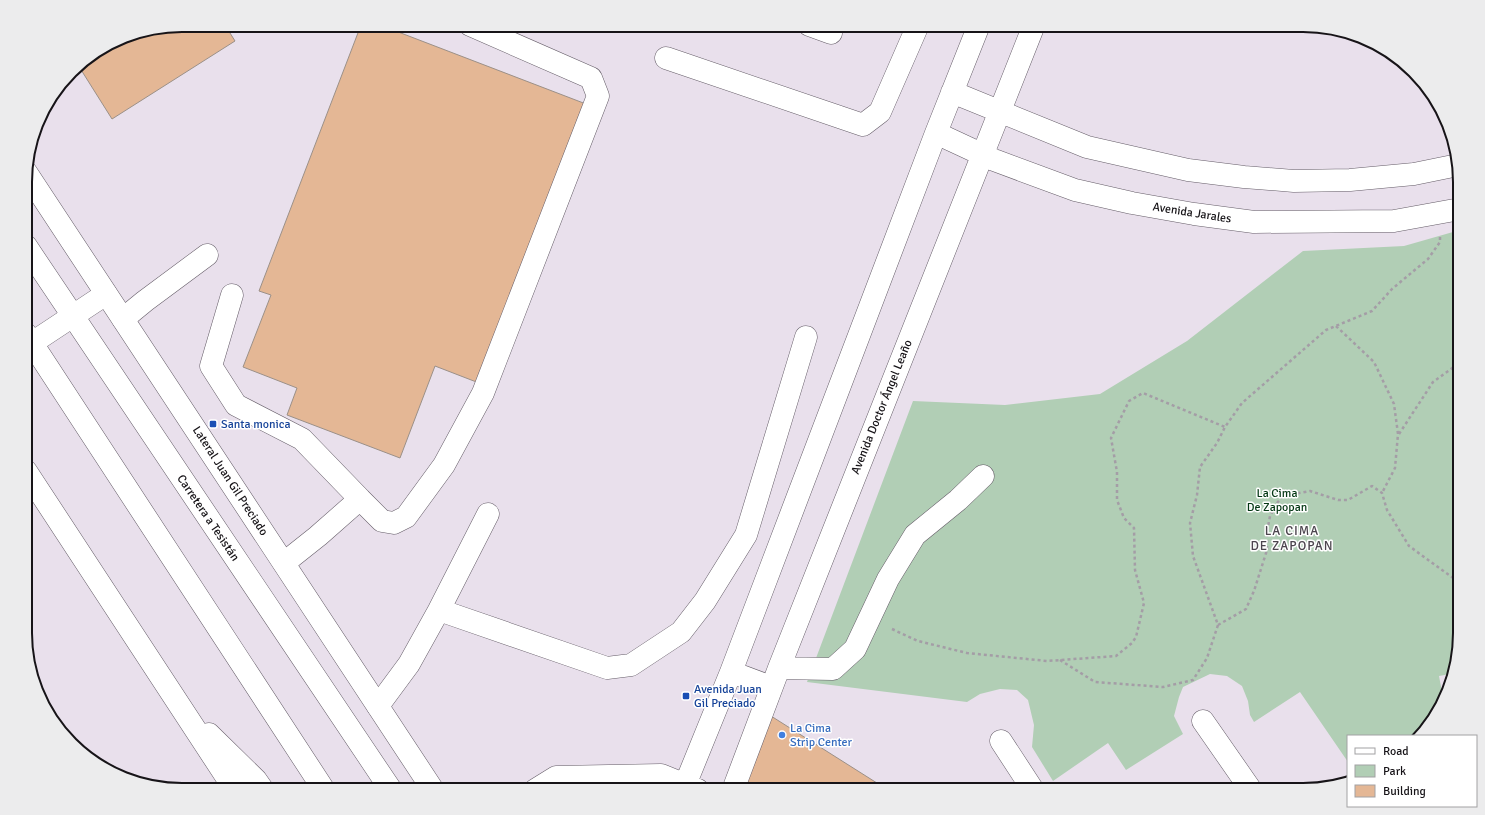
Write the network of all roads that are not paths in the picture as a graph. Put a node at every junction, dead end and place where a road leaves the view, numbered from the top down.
1 (486, 32) edge
2 (915, 32) edge
3 (976, 32) edge
4 (1031, 32) edge
5 (666, 58) dead end
6 (952, 92) junction
7 (999, 112) junction
8 (936, 133) junction
9 (982, 155) junction
10 (1452, 166) edge
11 (32, 181) edge
12 (1453, 210) edge
13 (32, 255) edge
14 (207, 255) dead end
15 (106, 294) junction
16 (232, 295) dead end
17 (72, 316) junction
18 (123, 319) junction
19 (806, 338) dead end
20 (32, 339) edge
21 (32, 347) edge
22 (983, 476) dead end
23 (32, 480) edge
24 (360, 499) junction
25 (488, 514) dead end
26 (284, 563) junction
27 (439, 610) junction
28 (731, 672) junction
29 (775, 678) junction
30 (178, 703) junction
31 (378, 706) junction
32 (1203, 721) dead end
33 (1001, 741) dead end
34 (229, 783) edge
35 (258, 783) edge
36 (319, 783) edge
37 (386, 783) edge
38 (428, 783) edge
39 (561, 783) edge
40 (678, 783) edge
41 (691, 783) edge
42 (736, 783) edge
43 (1028, 783) edge
44 (1246, 783) edge

1 - 24 street
2 - 5 street
3 - 6 street
4 - 7 street, Avenida Doctor Ángel Leaño
6 - 7 street
6 - 8 street
7 - 9 street, Avenida Doctor Ángel Leaño
7 - 10 street
8 - 9 street, Avenida Jarales
8 - 28 street
9 - 12 street, Avenida Jarales
9 - 29 street, Avenida Doctor Ángel Leaño
11 - 15 street, Lateral Juan Gil Preciado
13 - 17 street, Carretera a Tesistán
14 - 18 street
15 - 17 street
15 - 18 street, Lateral Juan Gil Preciado
16 - 24 street
17 - 20 street
17 - 37 street, Carretera a Tesistán
18 - 26 street, Lateral Juan Gil Preciado
19 - 27 street
21 - 36 street
22 - 29 street
23 - 30 street
24 - 26 street
25 - 27 street
26 - 31 street, Lateral Juan Gil Preciado
27 - 31 street
28 - 29 street
28 - 41 street
29 - 42 street, Avenida Doctor Ángel Leaño
30 - 34 street
30 - 35 street
31 - 38 street, Lateral Juan Gil Preciado
32 - 44 street
33 - 43 street
39 - 40 street

